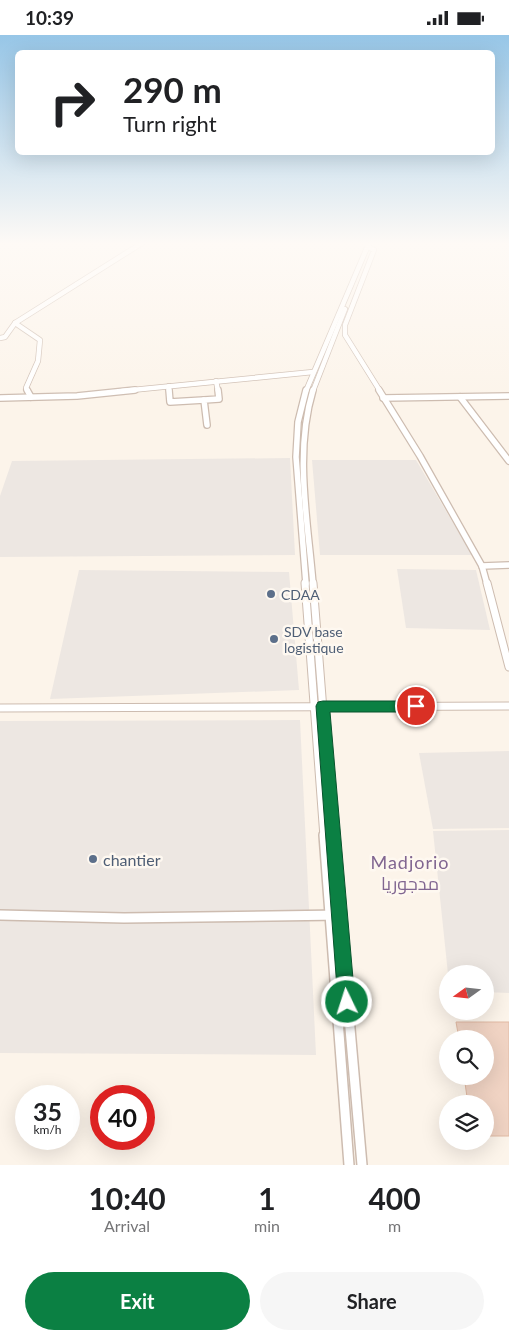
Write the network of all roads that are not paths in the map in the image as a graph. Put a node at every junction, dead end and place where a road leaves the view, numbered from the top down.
1 (58, 296) edge
2 (347, 296) edge
3 (350, 296) edge
4 (355, 296) edge
5 (15, 323) junction
6 (0, 338) edge
7 (313, 372) junction
8 (216, 381) junction
9 (169, 386) junction
10 (509, 396) edge
11 (31, 397) junction
12 (460, 397) junction
13 (0, 398) edge
14 (383, 398) junction
15 (204, 400) junction
16 (207, 425) dead end
17 (509, 461) edge
18 (509, 565) edge
19 (482, 566) junction
20 (509, 667) edge
21 (315, 706) junction
22 (323, 706) junction
23 (509, 706) edge
24 (0, 708) edge
25 (0, 915) edge
26 (330, 915) junction
27 (341, 915) junction
28 (349, 1165) edge
29 (362, 1165) edge

1 - 5 street
2 - 7 street
3 - 22 street
4 - 14 street
5 - 6 street
5 - 11 street
7 - 8 street
7 - 21 street
8 - 9 street
8 - 15 street
9 - 11 street
9 - 15 street
10 - 12 street
11 - 13 street
12 - 14 street
12 - 17 street
14 - 19 street
15 - 16 street
18 - 19 street
19 - 20 street
21 - 22 street
21 - 24 street
21 - 26 street
22 - 23 street
22 - 27 street
25 - 26 street
26 - 27 street
26 - 28 street
27 - 29 street

